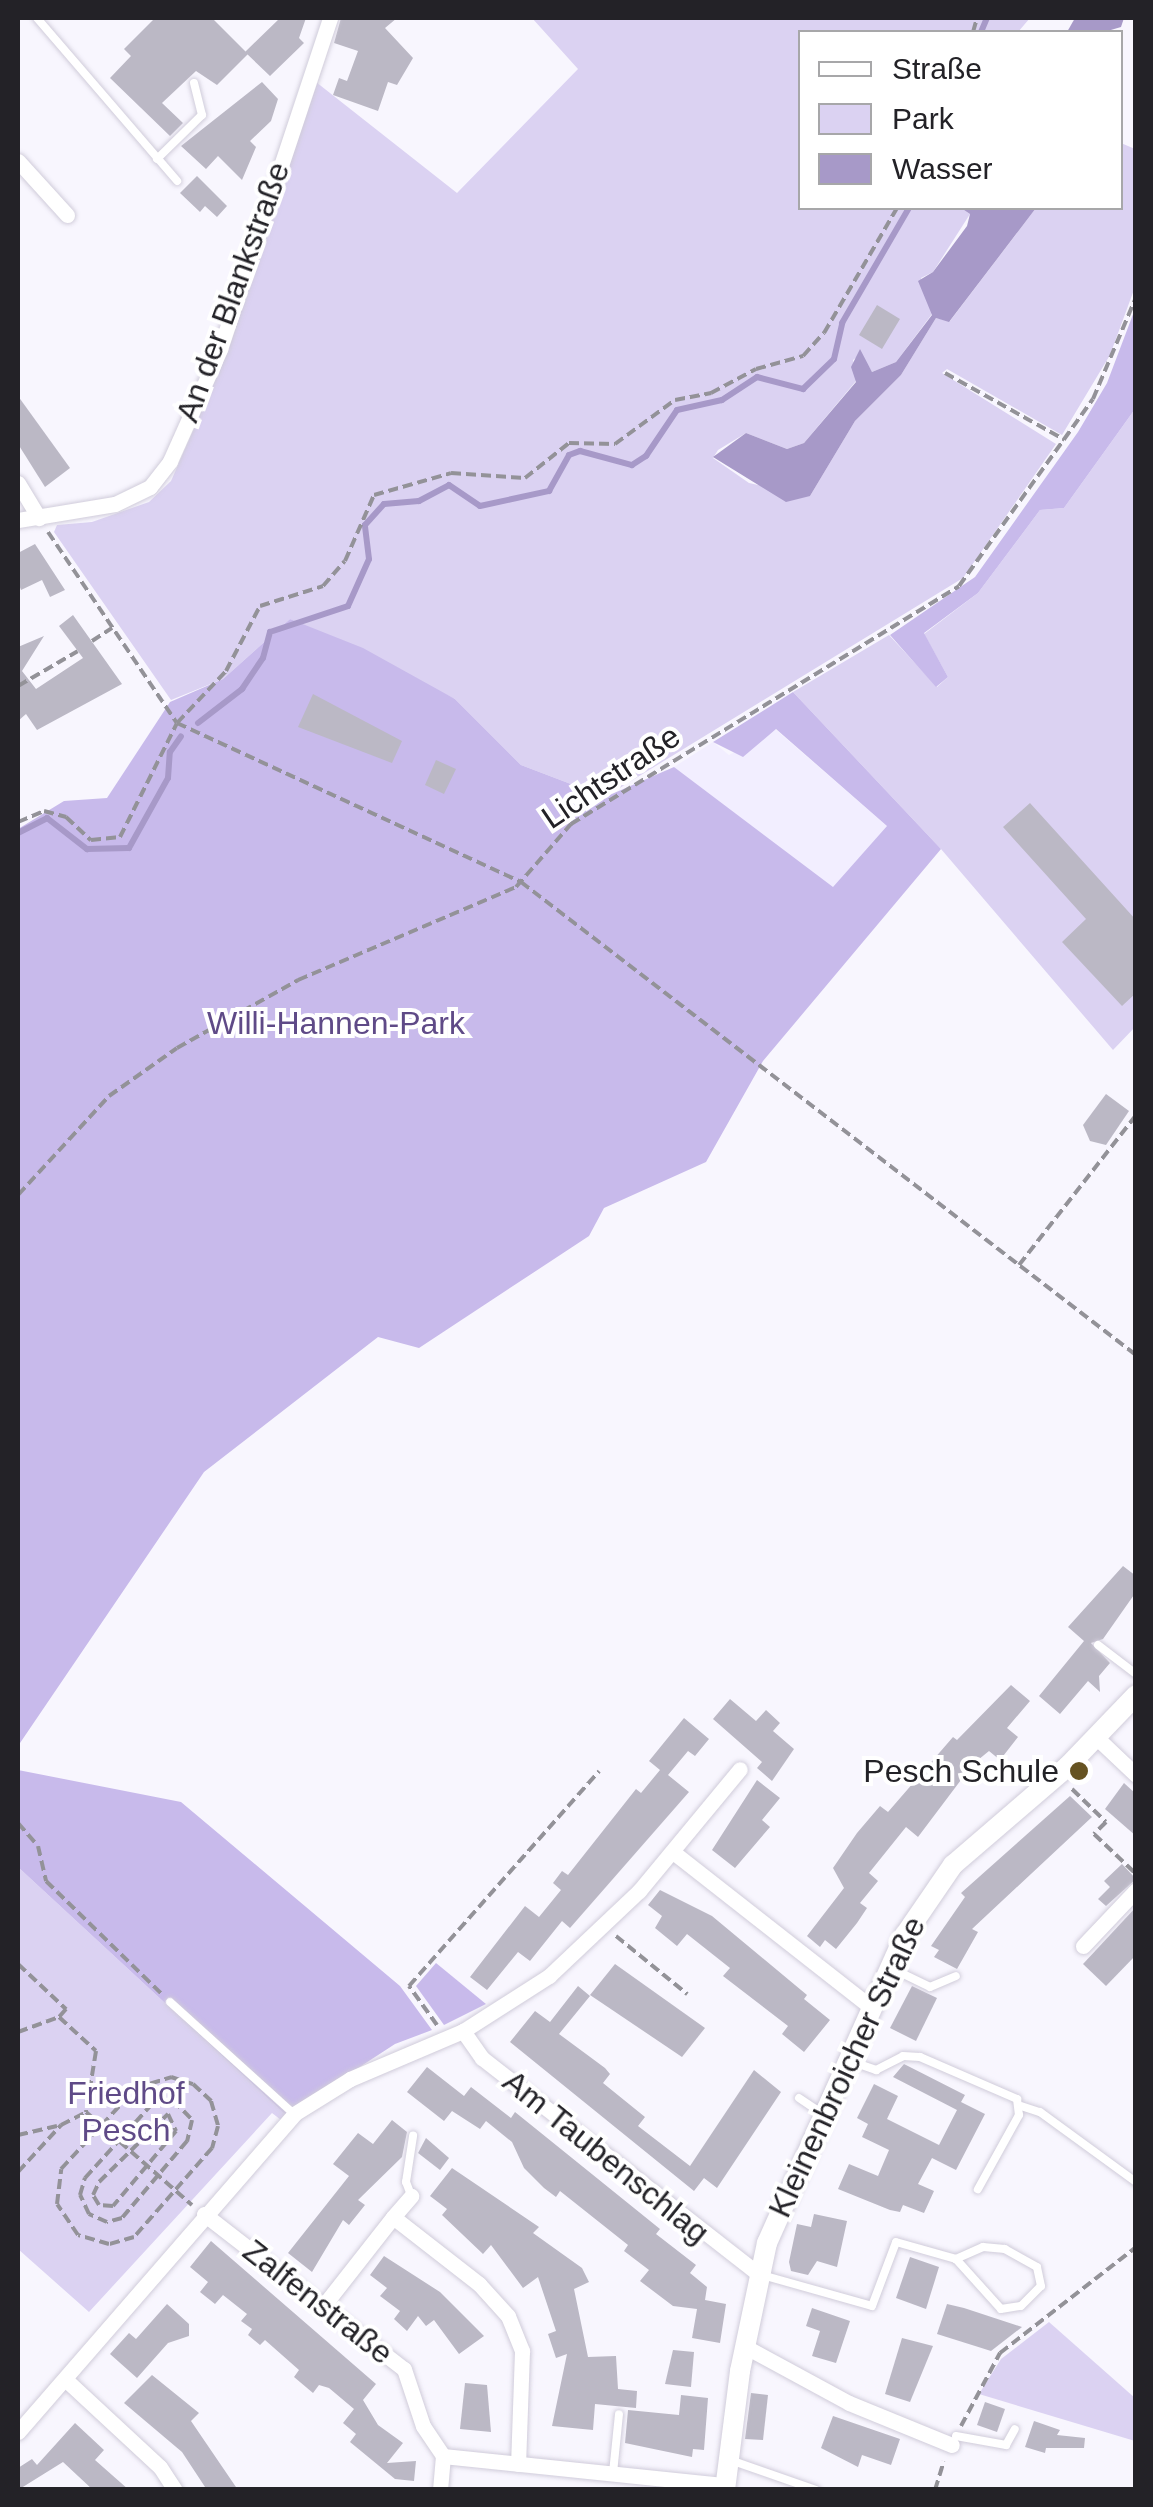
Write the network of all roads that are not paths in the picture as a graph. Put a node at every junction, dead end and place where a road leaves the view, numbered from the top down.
1 (36, 18) edge
2 (330, 18) edge
3 (194, 83) dead end
4 (157, 159) junction
5 (18, 162) edge
6 (176, 181) dead end
7 (67, 216) dead end
8 (18, 483) edge
9 (39, 518) junction
10 (18, 520) edge
11 (1098, 1645) dead end
12 (1136, 1674) edge
13 (1136, 1694) edge
14 (1097, 1738) junction
15 (740, 1769) dead end
16 (1136, 1775) edge
17 (674, 1852) junction
18 (1136, 1890) edge
19 (1083, 1946) dead end
20 (889, 1967) junction
21 (956, 1976) dead end
22 (170, 2002) road end
23 (871, 2007) junction
24 (464, 2031) junction
25 (846, 2060) junction
26 (799, 2098) dead end
27 (1021, 2106) junction
28 (294, 2114) junction
29 (821, 2114) junction
30 (414, 2136) dead end
31 (1136, 2182) edge
32 (978, 2189) dead end
33 (412, 2196) joint
34 (204, 2214) junction
35 (394, 2217) junction
36 (956, 2260) junction
37 (758, 2274) junction
38 (324, 2304) junction
39 (744, 2346) junction
40 (65, 2378) junction
41 (619, 2414) dead end
42 (1014, 2429) dead end
43 (18, 2432) edge
44 (954, 2441) joint
45 (443, 2456) junction
46 (729, 2460) junction
47 (518, 2464) junction
48 (613, 2474) junction
49 (726, 2487) edge
50 (176, 2490) edge
51 (440, 2490) edge
52 (816, 2490) edge

1 - 4 lane
2 - 9 street, An der Blankstraße
3 - 4 lane
4 - 6 lane
5 - 7 street
8 - 9 street
9 - 10 street, An der Blankstraße
11 - 12 lane
13 - 14 street, Kleinenbroicher Straße
14 - 16 street
14 - 20 street, Kleinenbroicher Straße
15 - 17 street
17 - 23 street
17 - 24 street
18 - 19 street
20 - 21 lane
20 - 23 street, Kleinenbroicher Straße
22 - 28 lane
23 - 25 street, Kleinenbroicher Straße
24 - 28 street
24 - 37 street, Am Taubenschlag
25 - 27 lane
25 - 29 street, Kleinenbroicher Straße
26 - 29 lane
27 - 31 lane
27 - 32 lane
28 - 34 street
29 - 37 street, Kleinenbroicher Straße
30 - 33 lane
33 - 35 street
34 - 38 street, Zalfenstraße
34 - 40 street
35 - 38 street
35 - 47 street
36 - 36 lane
36 - 37 lane
37 - 39 street, Kleinenbroicher Straße
38 - 45 street, Zalfenstraße
39 - 44 street
39 - 46 street, Kleinenbroicher Straße
40 - 43 street
40 - 50 street
41 - 48 lane
42 - 44 lane
45 - 47 street
45 - 51 street
46 - 49 street, Kleinenbroicher Straße
46 - 52 lane
47 - 48 street
48 - 49 street

